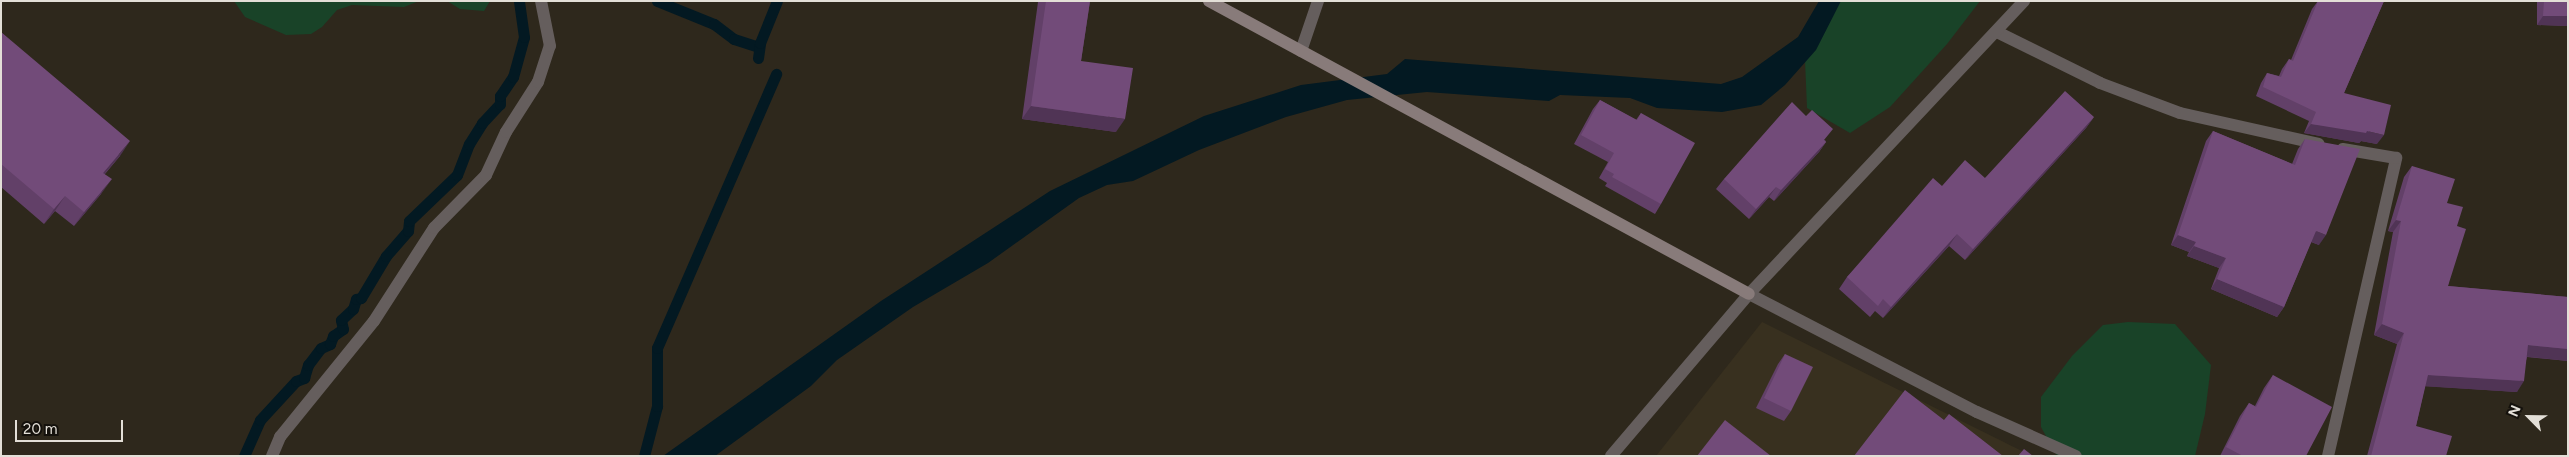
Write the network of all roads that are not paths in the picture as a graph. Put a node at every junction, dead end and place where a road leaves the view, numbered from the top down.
1 (541, 1) edge
2 (1209, 1) edge
3 (1318, 1) edge
4 (2024, 1) edge
5 (1997, 32) junction
6 (1300, 51) junction
7 (1749, 294) junction
8 (272, 456) edge
9 (1611, 456) edge
10 (2076, 456) edge
11 (2328, 456) edge

1 - 8 street
2 - 6 street
3 - 6 street
4 - 5 street
5 - 7 street
5 - 11 street
6 - 7 street
7 - 9 street
7 - 10 street

